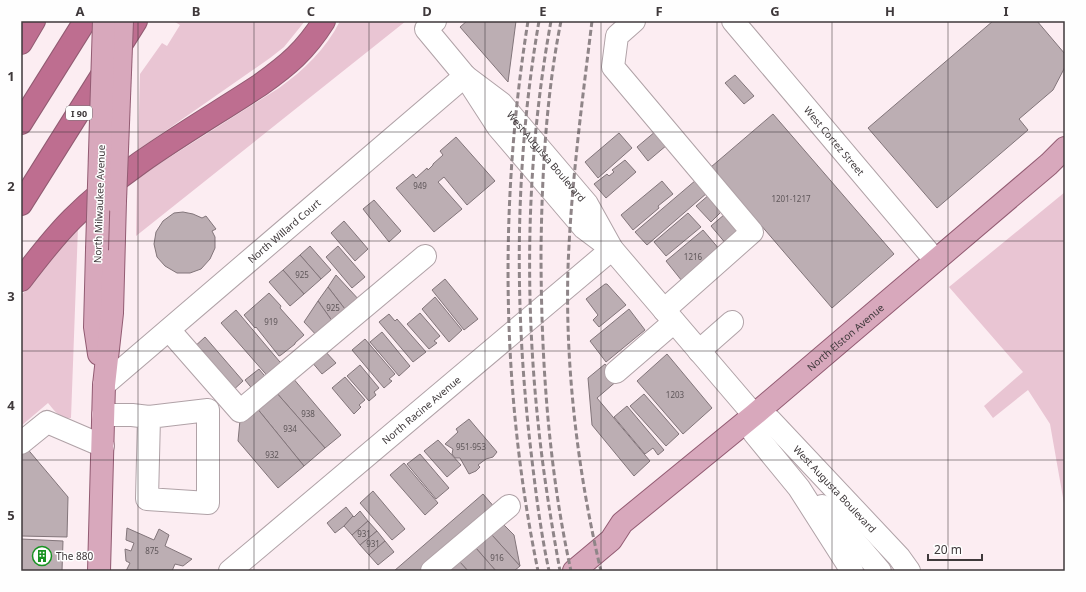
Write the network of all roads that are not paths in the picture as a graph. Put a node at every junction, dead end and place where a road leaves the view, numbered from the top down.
1 (34, 21) edge
2 (85, 21) edge
3 (104, 21) edge
4 (122, 21) edge
5 (136, 21) edge
6 (324, 21) edge
7 (634, 21) edge
8 (733, 21) edge
9 (431, 25) edge
10 (21, 43) edge
11 (465, 76) junction
12 (21, 123) edge
13 (1065, 148) edge
14 (21, 204) edge
15 (612, 249) junction
16 (425, 256) dead end
17 (935, 260) junction
18 (21, 280) edge
19 (669, 316) junction
20 (732, 322) dead end
21 (169, 330) junction
22 (699, 351) junction
23 (616, 372) dead end
24 (104, 386) junction
25 (103, 415) junction
26 (754, 415) junction
27 (149, 417) junction
28 (21, 443) edge
29 (103, 446) junction
30 (800, 488) junction
31 (509, 506) dead end
32 (622, 524) junction
33 (898, 566) edge
34 (98, 571) edge
35 (230, 571) edge
36 (432, 571) edge
37 (557, 571) edge
38 (574, 571) edge
39 (852, 571) edge
40 (880, 571) edge

1 - 10 highway
2 - 12 highway
3 - 24 main road, North Milwaukee Avenue, bridge
4 - 24 main road, North Milwaukee Avenue, bridge
5 - 14 highway, I 90
6 - 18 highway
7 - 19 street
8 - 17 street, West Cortez Street
9 - 11 street, West Augusta Boulevard
11 - 15 street, West Augusta Boulevard
11 - 21 street, North Willard Court
13 - 17 main road, North Elston Avenue
15 - 19 street, West Augusta Boulevard
15 - 35 street, North Racine Avenue
16 - 21 street
17 - 26 main road, North Elston Avenue
19 - 22 street, West Augusta Boulevard
19 - 23 street
20 - 22 street
21 - 24 street, North Willard Court
22 - 26 street, West Augusta Boulevard
24 - 25 main road, North Milwaukee Avenue
25 - 27 street
25 - 29 main road, North Milwaukee Avenue
26 - 30 street, West Augusta Boulevard
26 - 32 main road, North Elston Avenue
26 - 33 street, West Augusta Boulevard
27 - 27 street
28 - 29 street
29 - 34 main road, North Milwaukee Avenue
30 - 39 street, West Augusta Boulevard
30 - 40 street, West Augusta Boulevard
31 - 36 street
32 - 37 main road, North Elston Avenue
32 - 38 main road, North Elston Avenue

